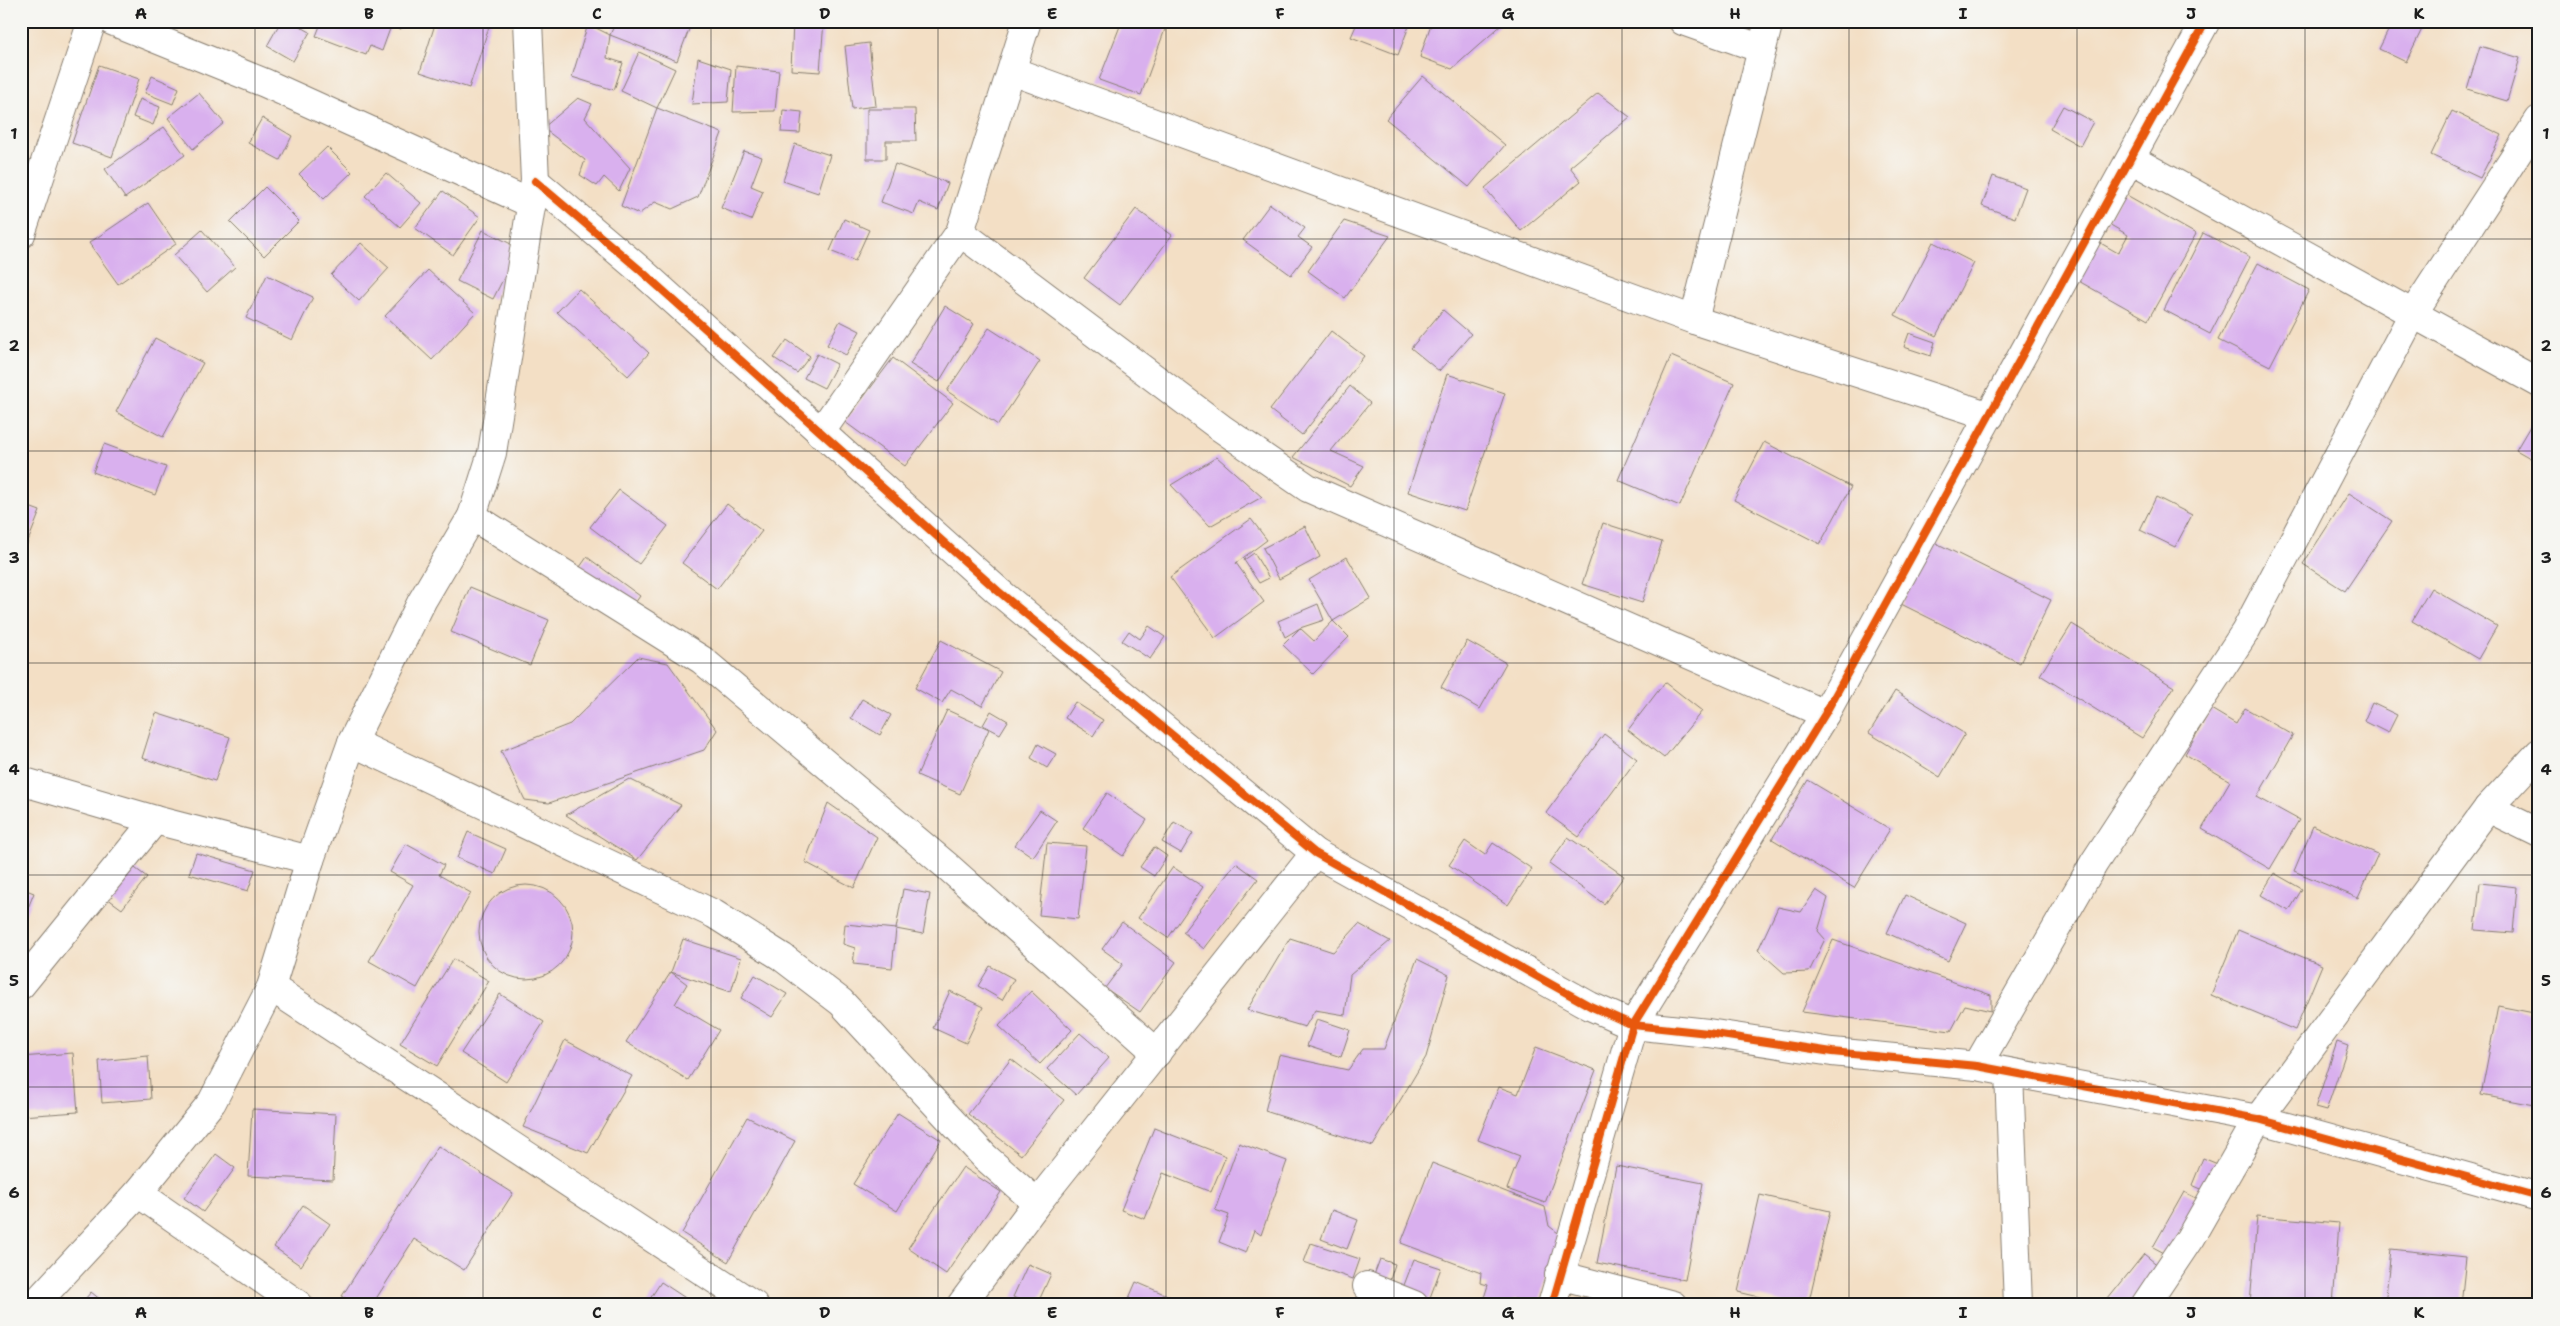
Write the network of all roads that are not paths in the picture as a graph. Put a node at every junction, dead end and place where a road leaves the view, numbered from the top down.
1 (92, 21) edge
2 (112, 21) edge
3 (528, 21) edge
4 (1027, 21) edge
5 (1683, 21) edge
6 (1770, 21) edge
7 (2206, 21) edge
8 (1762, 49) junction
9 (1012, 72) junction
10 (2539, 120) edge
11 (2131, 159) junction
12 (534, 192) junction
13 (960, 232) junction
14 (21, 234) edge
15 (2414, 312) junction
16 (1694, 320) junction
17 (2539, 383) edge
18 (1990, 416) junction
19 (820, 433) junction
20 (472, 516) junction
21 (1825, 714) junction
22 (352, 742) junction
23 (2539, 753) edge
24 (21, 781) edge
25 (2488, 808) junction
26 (155, 820) junction
27 (2539, 833) edge
28 (1314, 853) junction
29 (310, 860) junction
30 (21, 985) edge
31 (271, 987) junction
32 (1633, 1025) junction
33 (1157, 1053) junction
34 (1977, 1066) junction
35 (2009, 1073) junction
36 (2258, 1118) junction
37 (138, 1193) junction
38 (2539, 1197) edge
39 (1037, 1203) junction
40 (1560, 1275) junction
41 (1367, 1286) dead end
42 (34, 1305) edge
43 (299, 1305) edge
44 (754, 1305) edge
45 (961, 1305) edge
46 (1414, 1305) edge
47 (1552, 1305) edge
48 (1673, 1305) edge
49 (2018, 1305) edge
50 (2145, 1305) edge

1 - 14 street
2 - 12 street
3 - 12 street
4 - 9 street
5 - 8 street
6 - 8 street
7 - 11 street
8 - 16 street
9 - 13 street
9 - 16 street
10 - 15 street
11 - 15 street
11 - 18 street
12 - 19 street
12 - 20 street
13 - 19 street
13 - 21 street
15 - 17 street
15 - 34 street
16 - 18 street
18 - 21 street
19 - 28 street
20 - 22 street
20 - 33 street
21 - 32 street
22 - 29 street
22 - 39 street
23 - 25 street
24 - 26 street
25 - 27 street
25 - 36 street
26 - 29 street
26 - 30 street
28 - 32 street
28 - 33 street
29 - 31 street
31 - 37 street
31 - 44 street
32 - 34 street
32 - 40 street
33 - 39 street
34 - 35 street
35 - 36 street
35 - 49 street
36 - 38 street
36 - 50 street
37 - 42 street
37 - 43 street
39 - 45 street
40 - 47 street
40 - 48 street
41 - 46 street

